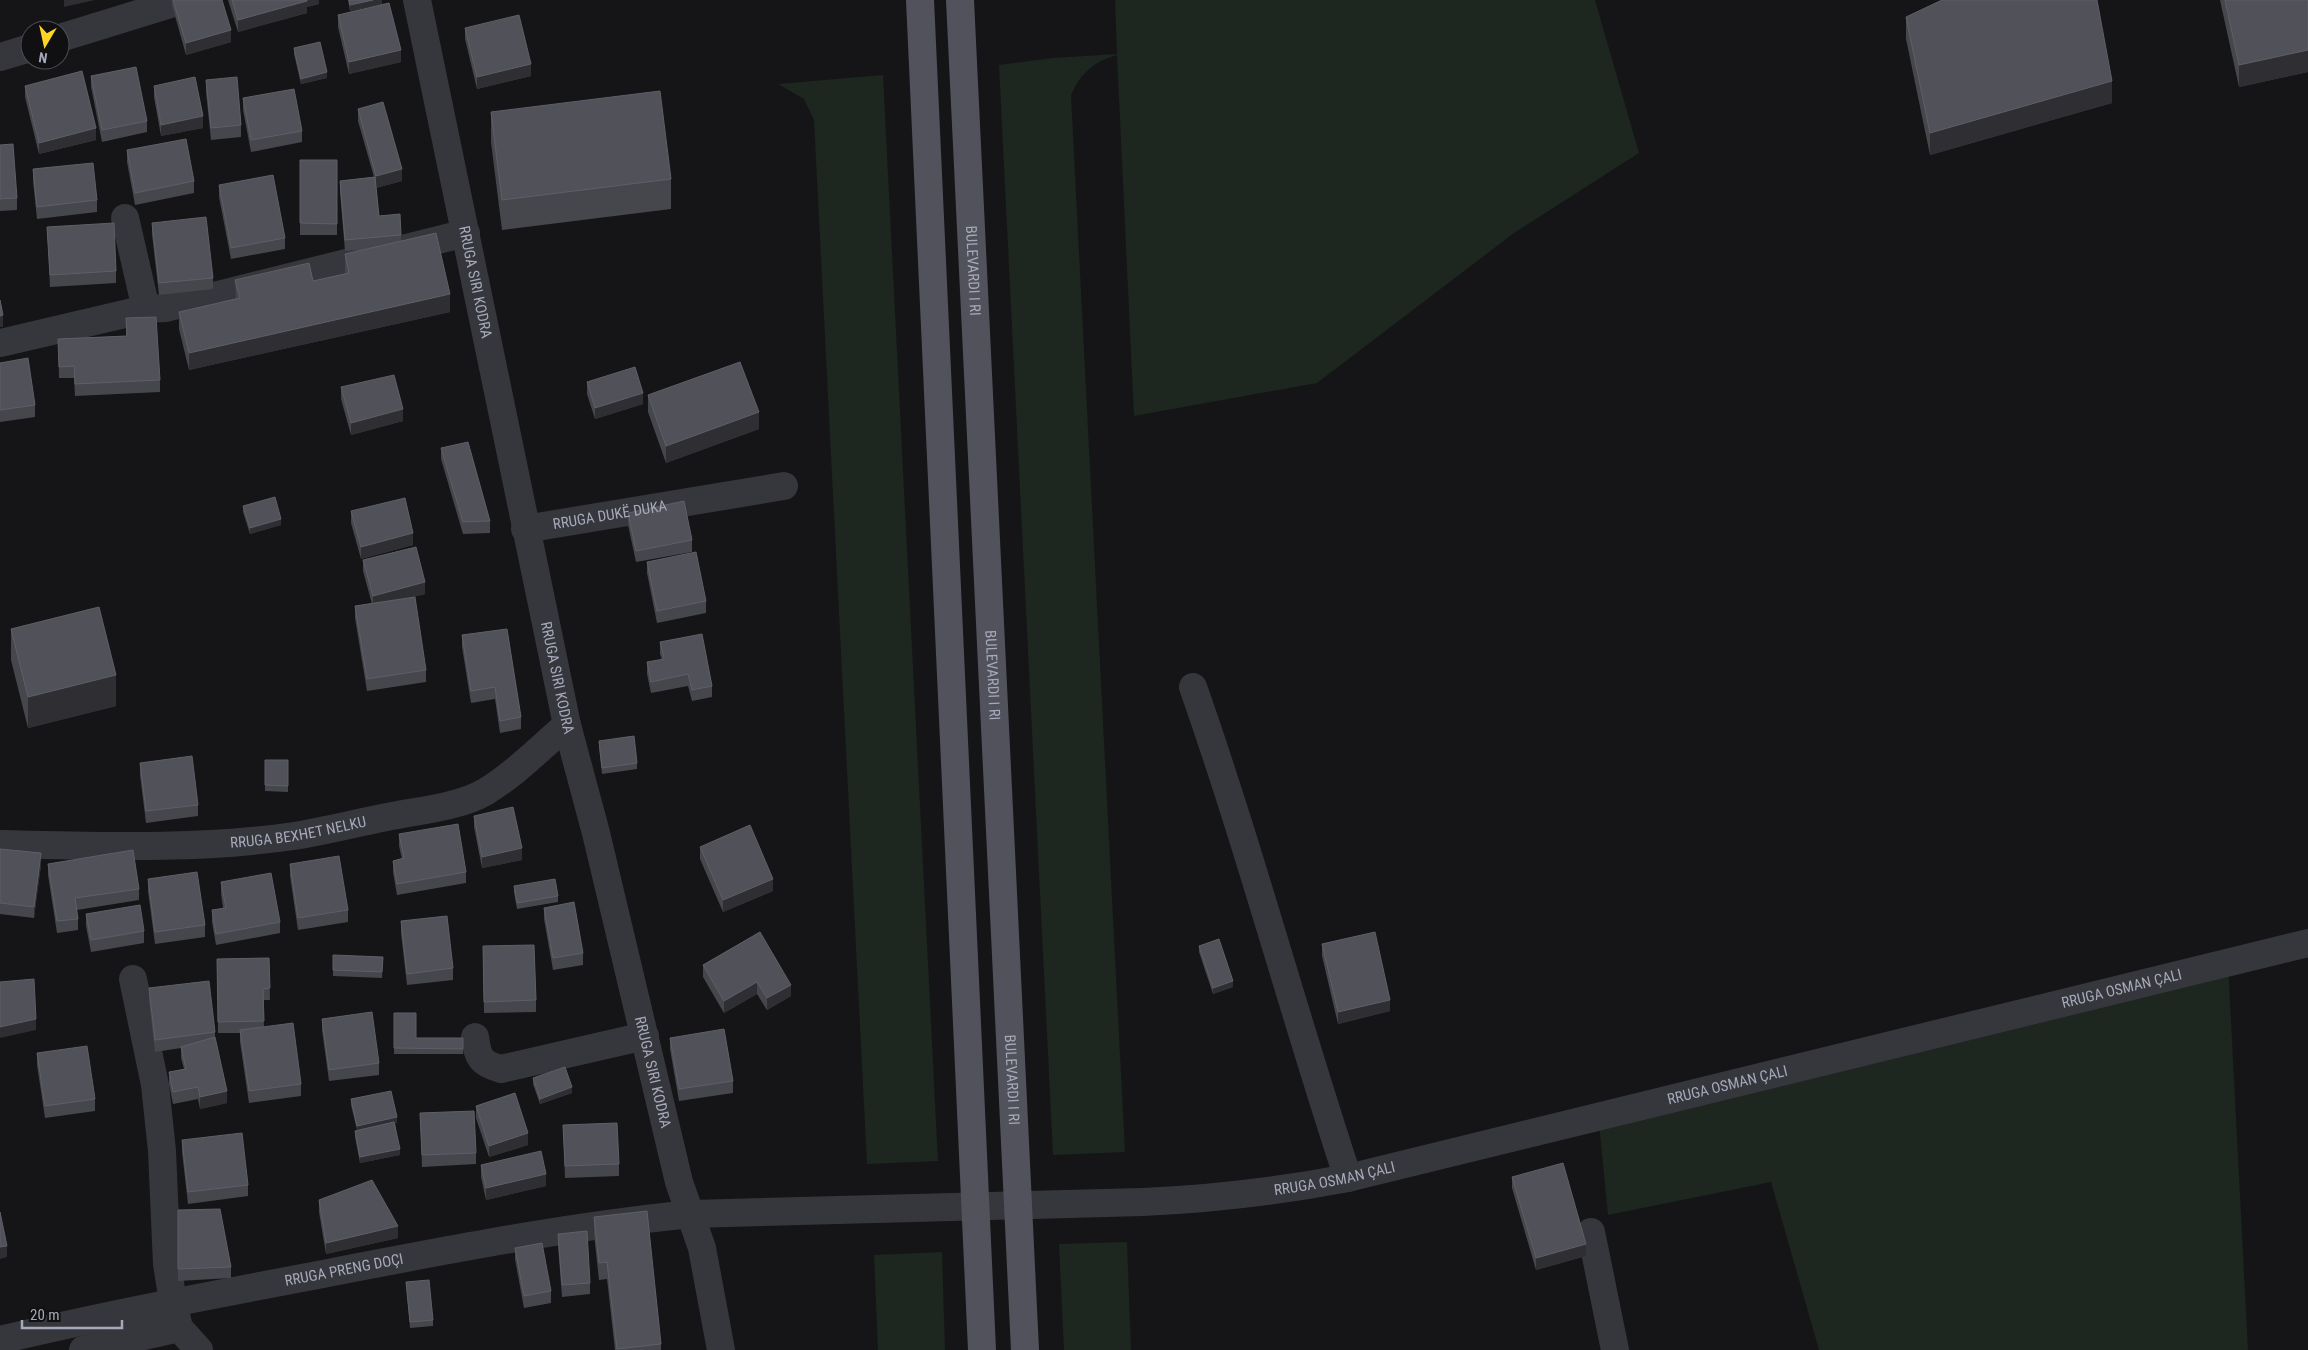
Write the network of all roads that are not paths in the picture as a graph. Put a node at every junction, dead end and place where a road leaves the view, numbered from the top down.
1 (184, 0) edge
2 (417, 0) edge
3 (920, 0) edge
4 (960, 0) edge
5 (70, 35) edge
6 (20, 51) edge
7 (0, 57) edge
8 (125, 218) dead end
9 (466, 233) junction
10 (146, 308) junction
11 (0, 343) edge
12 (784, 486) dead end
13 (525, 528) junction
14 (1194, 687) dead end
15 (567, 725) junction
16 (0, 844) edge
17 (2308, 943) edge
18 (133, 979) dead end
19 (645, 1036) junction
20 (475, 1037) dead end
21 (1348, 1178) junction
22 (1017, 1206) junction
23 (974, 1207) junction
24 (691, 1214) junction
25 (1590, 1232) dead end
26 (176, 1315) junction
27 (0, 1340) edge
28 (83, 1350) edge
29 (199, 1350) edge
30 (721, 1350) edge
31 (982, 1350) edge
32 (1025, 1350) edge
33 (1615, 1350) edge

1 - 5 street
2 - 9 street, RRUGA SIRI KODRA
3 - 23 main road
4 - 22 main road, BULEVARDI I RI
6 - 7 street
8 - 10 street
9 - 10 street
9 - 13 street, RRUGA SIRI KODRA
10 - 11 street
12 - 13 street, RRUGA DUKË DUKA
13 - 15 street, RRUGA SIRI KODRA
14 - 21 street
15 - 16 street, RRUGA BEXHET NELKU
15 - 19 street, RRUGA SIRI KODRA
17 - 21 street, RRUGA OSMAN ÇALI
18 - 26 street
19 - 20 street
19 - 24 street, RRUGA SIRI KODRA
21 - 22 street, RRUGA OSMAN ÇALI
22 - 23 street, RRUGA OSMAN ÇALI
22 - 32 main road, BULEVARDI I RI
23 - 24 street, RRUGA PRENG DOÇI
23 - 31 main road
24 - 26 street, RRUGA PRENG DOÇI
24 - 30 street, RRUGA SIRI KODRA
25 - 33 street
26 - 27 street, RRUGA PRENG DOÇI
26 - 28 street
26 - 29 street

